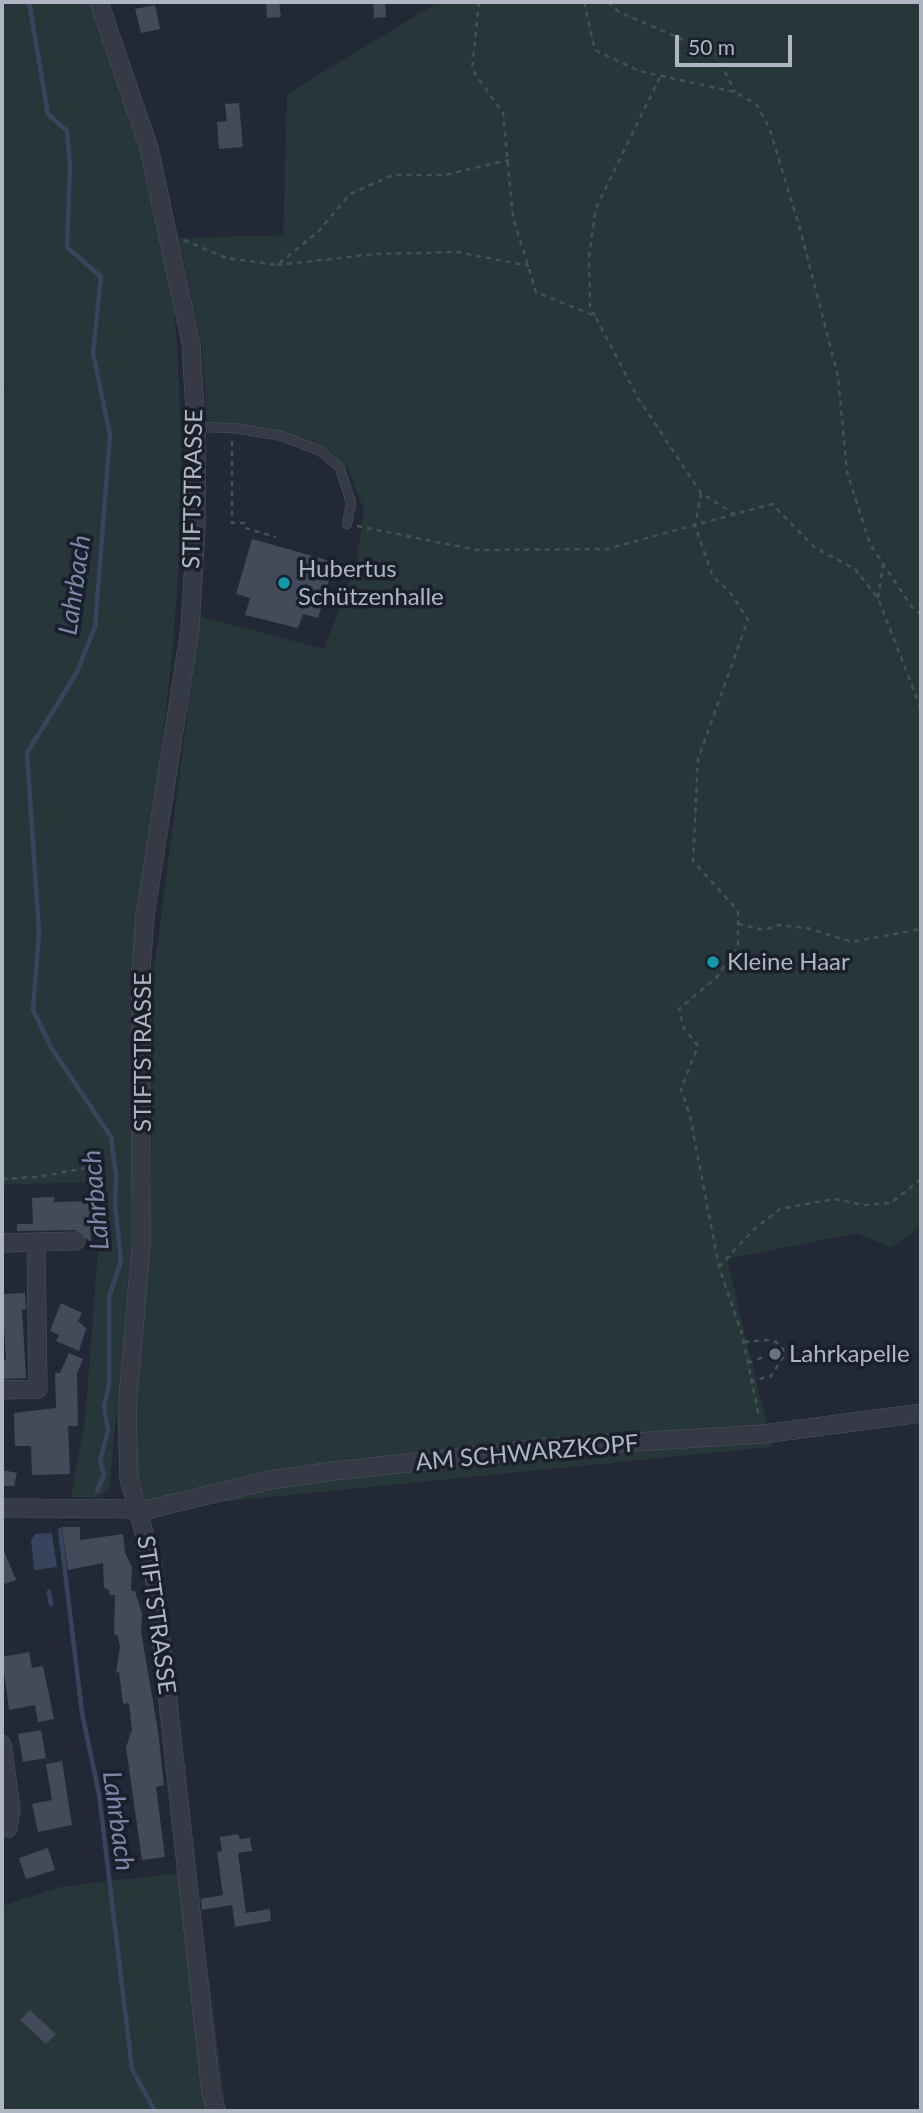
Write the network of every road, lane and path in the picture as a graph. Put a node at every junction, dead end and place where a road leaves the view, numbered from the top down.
1 (99, 2) edge
2 (479, 2) edge
3 (584, 2) edge
4 (608, 2) edge
5 (660, 77) junction
6 (735, 92) junction
7 (509, 160) junction
8 (167, 232) junction
9 (277, 265) junction
10 (529, 266) junction
11 (595, 316) junction
12 (196, 427) junction
13 (233, 428) junction
14 (701, 493) junction
15 (737, 516) junction
16 (347, 524) joint
17 (695, 527) junction
18 (276, 537) dead end
19 (883, 565) junction
20 (878, 598) junction
21 (921, 614) edge
22 (921, 709) edge
23 (738, 924) junction
24 (921, 929) edge
25 (86, 1168) dead end
26 (2, 1179) edge
27 (921, 1179) edge
28 (76, 1241) dead end
29 (2, 1242) edge
30 (36, 1242) junction
31 (719, 1267) junction
32 (744, 1342) junction
33 (771, 1354) dead end
34 (748, 1363) junction
35 (752, 1381) junction
36 (2, 1390) edge
37 (921, 1413) edge
38 (763, 1434) junction
39 (2, 1508) edge
40 (136, 1510) junction
41 (2, 1744) edge
42 (8, 1828) dead end
43 (216, 2111) edge

1 - 8 street, STIFTSTRASSE
2 - 7 path
3 - 5 path
4 - 6 path
5 - 6 path
5 - 11 path
6 - 19 path
7 - 9 path
7 - 10 path
8 - 9 path
8 - 12 street, STIFTSTRASSE
9 - 10 path
10 - 11 path
11 - 14 path
12 - 13 lane
12 - 40 street, STIFTSTRASSE
13 - 16 lane
13 - 18 path
14 - 15 path
14 - 17 path
15 - 17 path
15 - 20 path
16 - 17 path
17 - 23 path
19 - 20 path
19 - 21 path
20 - 22 path
23 - 24 path
23 - 31 path
25 - 26 path
27 - 31 path
28 - 30 street
29 - 30 street
30 - 36 street
31 - 32 path
32 - 34 path
32 - 35 path
33 - 34 path
34 - 35 path
35 - 38 path
37 - 38 street, AM SCHWARZKOPF
38 - 40 street, AM SCHWARZKOPF
39 - 40 street, AM SCHWARZKOPF
40 - 43 street, STIFTSTRASSE
41 - 42 street

